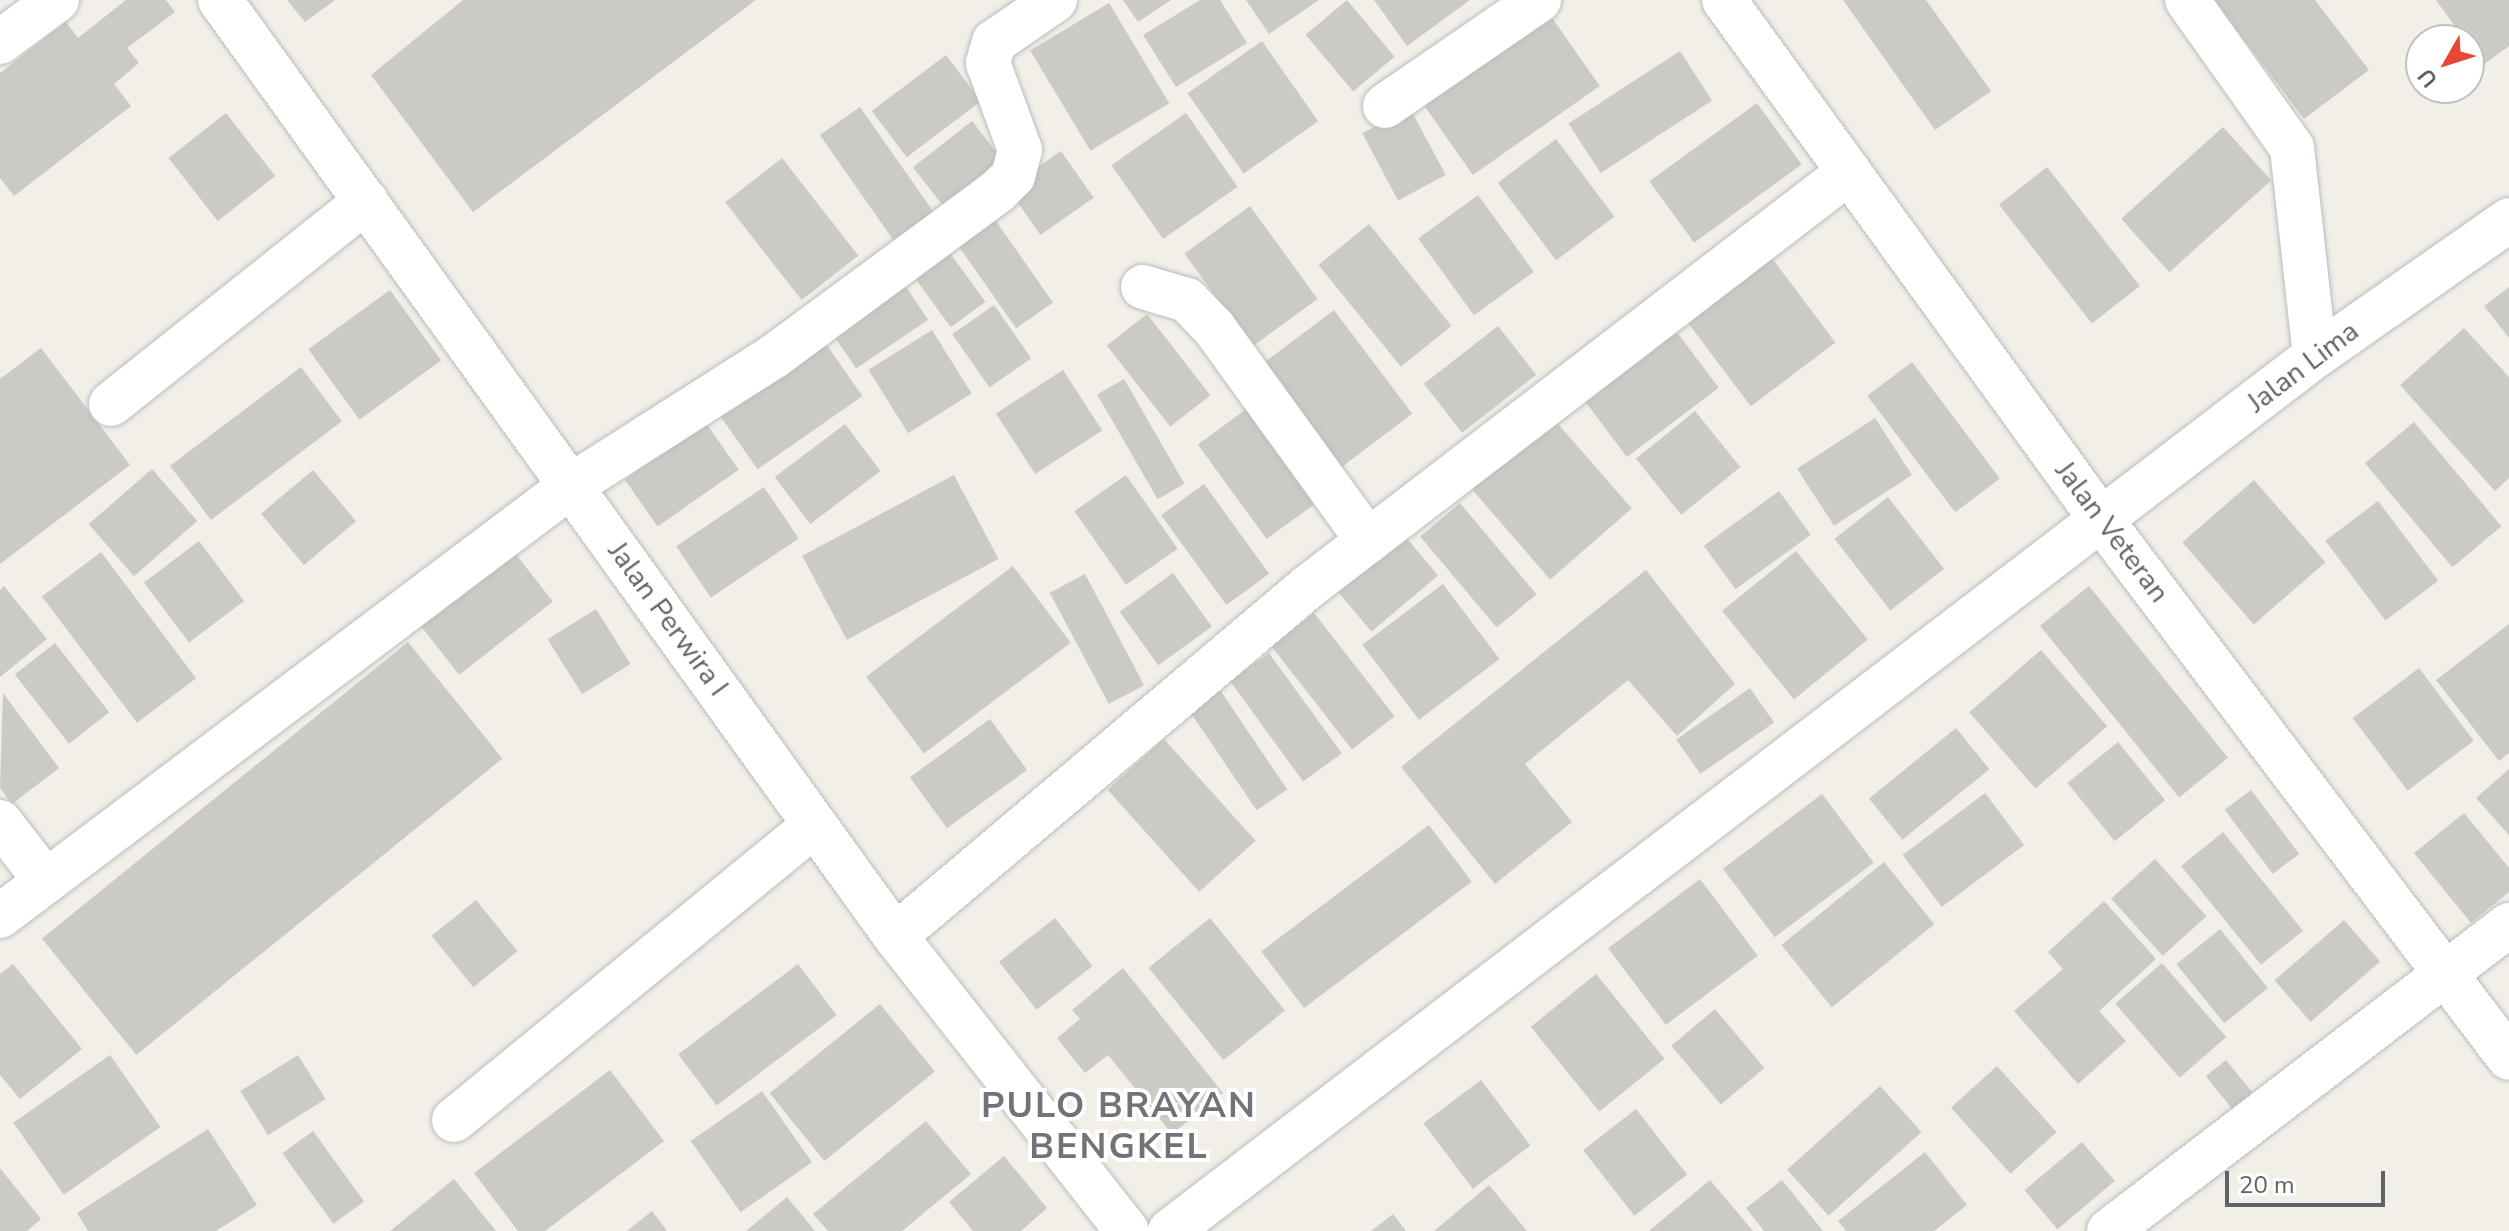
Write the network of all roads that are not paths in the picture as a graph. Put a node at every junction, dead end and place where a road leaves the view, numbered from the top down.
1 (57, 0) edge
2 (220, 0) edge
3 (1055, 0) edge
4 (1539, 0) edge
5 (1724, 0) edge
6 (2187, 0) edge
7 (0, 42) edge
8 (1385, 106) dead end
9 (1849, 172) junction
10 (366, 201) junction
11 (2509, 220) edge
12 (1143, 287) dead end
13 (2315, 356) junction
14 (111, 404) dead end
15 (572, 485) junction
16 (2103, 522) junction
17 (1368, 541) junction
18 (0, 822) edge
19 (815, 825) junction
20 (46, 881) junction
21 (0, 916) edge
22 (2509, 925) edge
23 (895, 936) junction
24 (2447, 972) junction
25 (2509, 1058) edge
26 (454, 1120) dead end
27 (1127, 1231) edge
28 (1170, 1231) edge
29 (2109, 1231) edge

1 - 7 street
2 - 10 street, Jalan Perwira I
3 - 15 street
4 - 8 street
5 - 9 street, Jalan Veteran
6 - 13 street
9 - 16 street, Jalan Veteran
9 - 17 street
10 - 14 street
10 - 15 street, Jalan Perwira I
11 - 13 street, Jalan Lima
12 - 17 street
13 - 16 street, Jalan Lima
15 - 19 street, Jalan Perwira I
15 - 20 street
16 - 24 street, Jalan Veteran
16 - 28 street, Jalan Lima
17 - 23 street
18 - 20 street
19 - 23 street, Jalan Perwira I
19 - 26 street
20 - 21 street
22 - 24 street
23 - 27 street, Jalan Perwira I
24 - 25 street, Jalan Veteran
24 - 29 street

